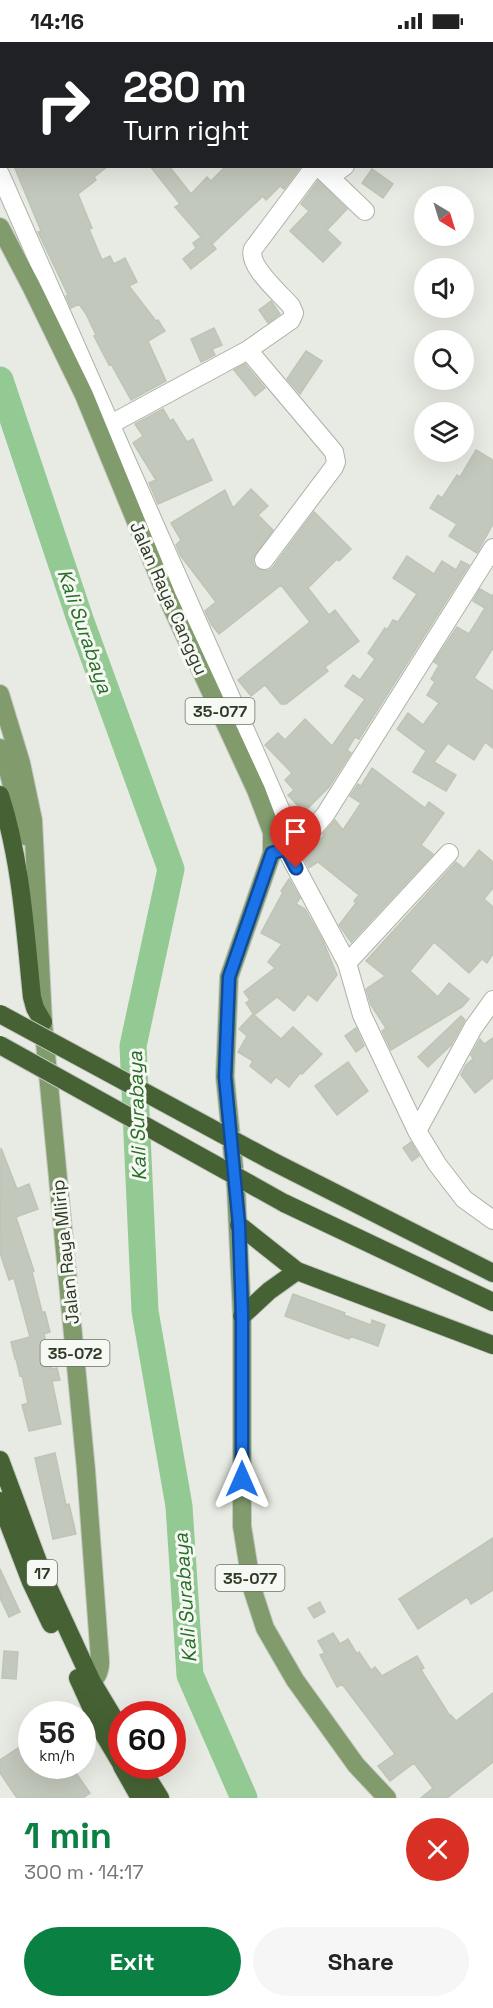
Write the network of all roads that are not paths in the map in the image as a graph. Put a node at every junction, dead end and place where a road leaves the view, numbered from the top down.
1 (342, 168) edge
2 (320, 169) edge
3 (0, 174) edge
4 (365, 211) dead end
5 (0, 227) edge
6 (248, 350) junction
7 (111, 424) junction
8 (493, 548) edge
9 (264, 560) dead end
10 (0, 694) edge
11 (0, 748) edge
12 (0, 795) edge
13 (284, 849) junction
14 (449, 853) dead end
15 (37, 878) junction
16 (347, 963) junction
17 (493, 1000) edge
18 (0, 1014) edge
19 (43, 1022) junction
20 (0, 1045) edge
21 (417, 1131) junction
22 (493, 1220) edge
23 (239, 1225) junction
24 (297, 1271) junction
25 (493, 1273) edge
26 (493, 1302) edge
27 (242, 1316) junction
28 (493, 1345) edge
29 (0, 1460) edge
30 (0, 1501) edge
31 (88, 1687) junction
32 (108, 1713) edge
33 (108, 1740) edge
34 (130, 1779) edge
35 (148, 1779) edge
36 (140, 1798) edge
37 (160, 1798) edge
38 (387, 1798) edge

1 - 2 street
2 - 4 street
2 - 6 street
3 - 7 street
5 - 13 main road, Jalan Raya Canggu / 35-077
6 - 7 street
6 - 9 street
7 - 13 street
8 - 13 street
10 - 15 main road, Jalan Raya Mlirip / 35-072
11 - 15 main road, Jalan Raya Mlirip / 35-072
12 - 19 highway
13 - 16 street
13 - 23 main road, Jalan Raya Canggu / 35-077
14 - 16 street
15 - 19 main road, Jalan Raya Mlirip / 35-072
16 - 21 street
17 - 21 street
18 - 25 highway, bridge
19 - 31 main road, Jalan Raya Mlirip / 35-072
20 - 26 highway, bridge
21 - 22 street
23 - 24 highway
23 - 27 main road, Jalan Raya Canggu / 35-077
24 - 27 highway
24 - 28 highway
27 - 38 main road, Jalan Raya Canggu / 35-077
29 - 31 highway, 17
30 - 31 highway, 17
31 - 32 highway, 17
31 - 33 highway, 17
34 - 36 highway, 17
35 - 37 highway

